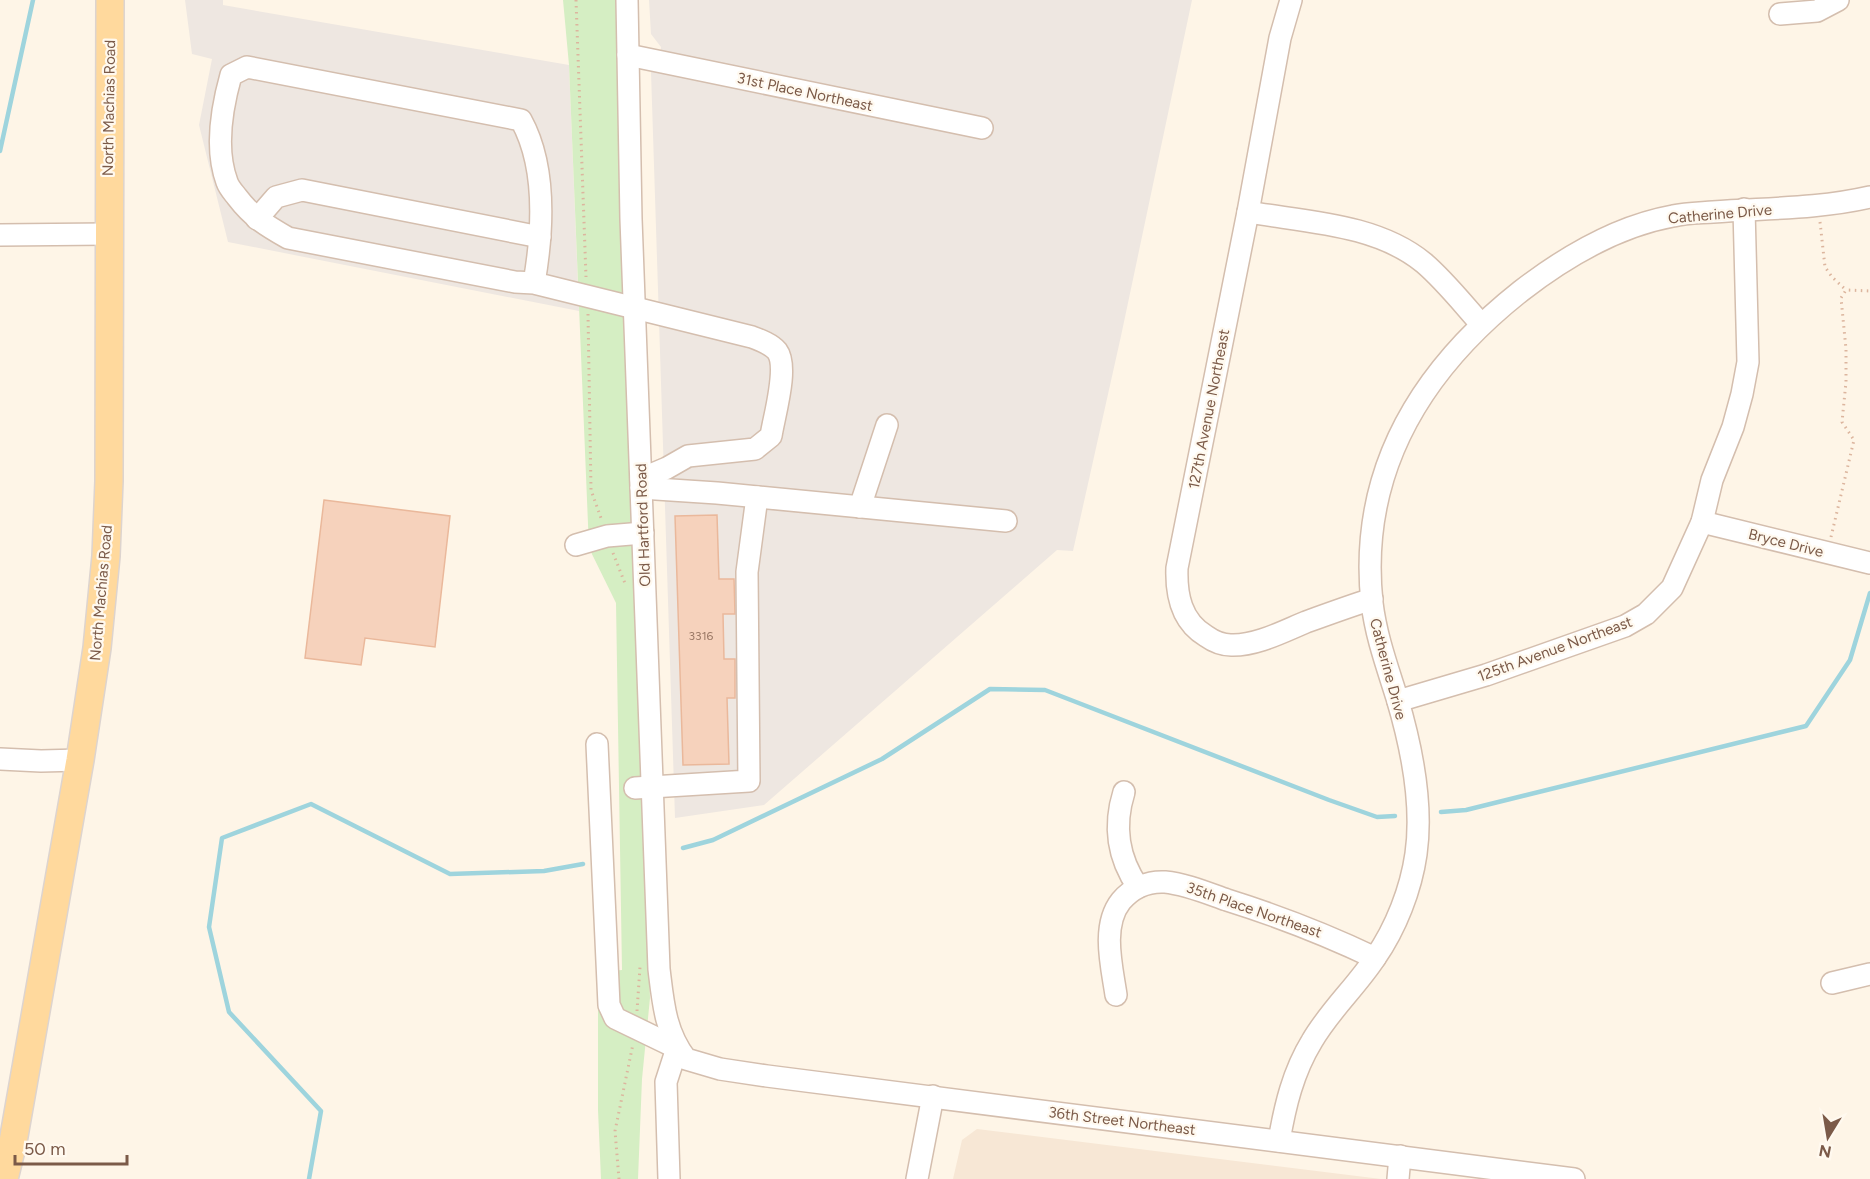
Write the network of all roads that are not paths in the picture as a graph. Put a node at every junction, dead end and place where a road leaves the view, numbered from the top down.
1 (110, 0) edge
2 (627, 0) edge
3 (1291, 0) edge
4 (1838, 0) edge
5 (1780, 14) dead end
6 (628, 55) junction
7 (982, 128) dead end
8 (1870, 197) edge
9 (1744, 210) junction
10 (1248, 212) junction
11 (257, 219) junction
12 (108, 234) junction
13 (0, 236) edge
14 (540, 237) junction
15 (534, 283) junction
16 (634, 306) junction
17 (1481, 324) junction
18 (887, 425) dead end
19 (641, 484) junction
20 (757, 497) junction
21 (860, 507) junction
22 (1006, 521) dead end
23 (1702, 522) junction
24 (643, 533) junction
25 (576, 545) dead end
26 (1870, 563) edge
27 (1372, 599) junction
28 (1398, 701) junction
29 (597, 744) dead end
30 (0, 759) edge
31 (80, 760) junction
32 (644, 788) junction
33 (1124, 792) dead end
34 (1138, 887) junction
35 (1375, 958) junction
36 (1870, 974) edge
37 (1832, 983) dead end
38 (1116, 995) dead end
39 (677, 1048) junction
40 (933, 1096) junction
41 (1279, 1141) junction
42 (1400, 1156) junction
43 (4, 1179) edge
44 (669, 1179) edge
45 (917, 1179) edge
46 (1398, 1179) edge
47 (1574, 1179) edge

1 - 12 main road, North Machias Road
2 - 6 street, Old Hartford Road
3 - 10 street, 127th Avenue Northeast
4 - 5 street
6 - 7 street, 31st Place Northeast
6 - 16 street, Old Hartford Road
8 - 9 street, Catherine Drive
9 - 17 street, Catherine Drive
9 - 23 street, 125th Avenue Northeast
10 - 17 street
10 - 27 street, 127th Avenue Northeast
11 - 14 street
11 - 14 street
11 - 15 street
12 - 13 street
12 - 31 main road, North Machias Road
14 - 15 street
15 - 16 street
16 - 19 street, Old Hartford Road
16 - 19 street
17 - 27 street, Catherine Drive
18 - 21 street
19 - 20 street
19 - 24 street, Old Hartford Road
20 - 21 street
20 - 32 street
21 - 22 street
23 - 26 street, Bryce Drive
23 - 28 street, 125th Avenue Northeast
24 - 25 street
24 - 32 street, Old Hartford Road
27 - 28 street, Catherine Drive
28 - 35 street, Catherine Drive
29 - 39 street, 36th Street Northeast
30 - 31 street
31 - 43 main road, North Machias Road
32 - 39 street, Old Hartford Road
33 - 34 street
34 - 35 street, 35th Place Northeast
34 - 38 street
35 - 41 street, Catherine Drive
36 - 37 street
39 - 40 street, 36th Street Northeast
39 - 44 street
40 - 41 street, 36th Street Northeast
40 - 45 street
41 - 42 street, 36th Street Northeast
42 - 46 street
42 - 47 street, 36th Street Northeast

